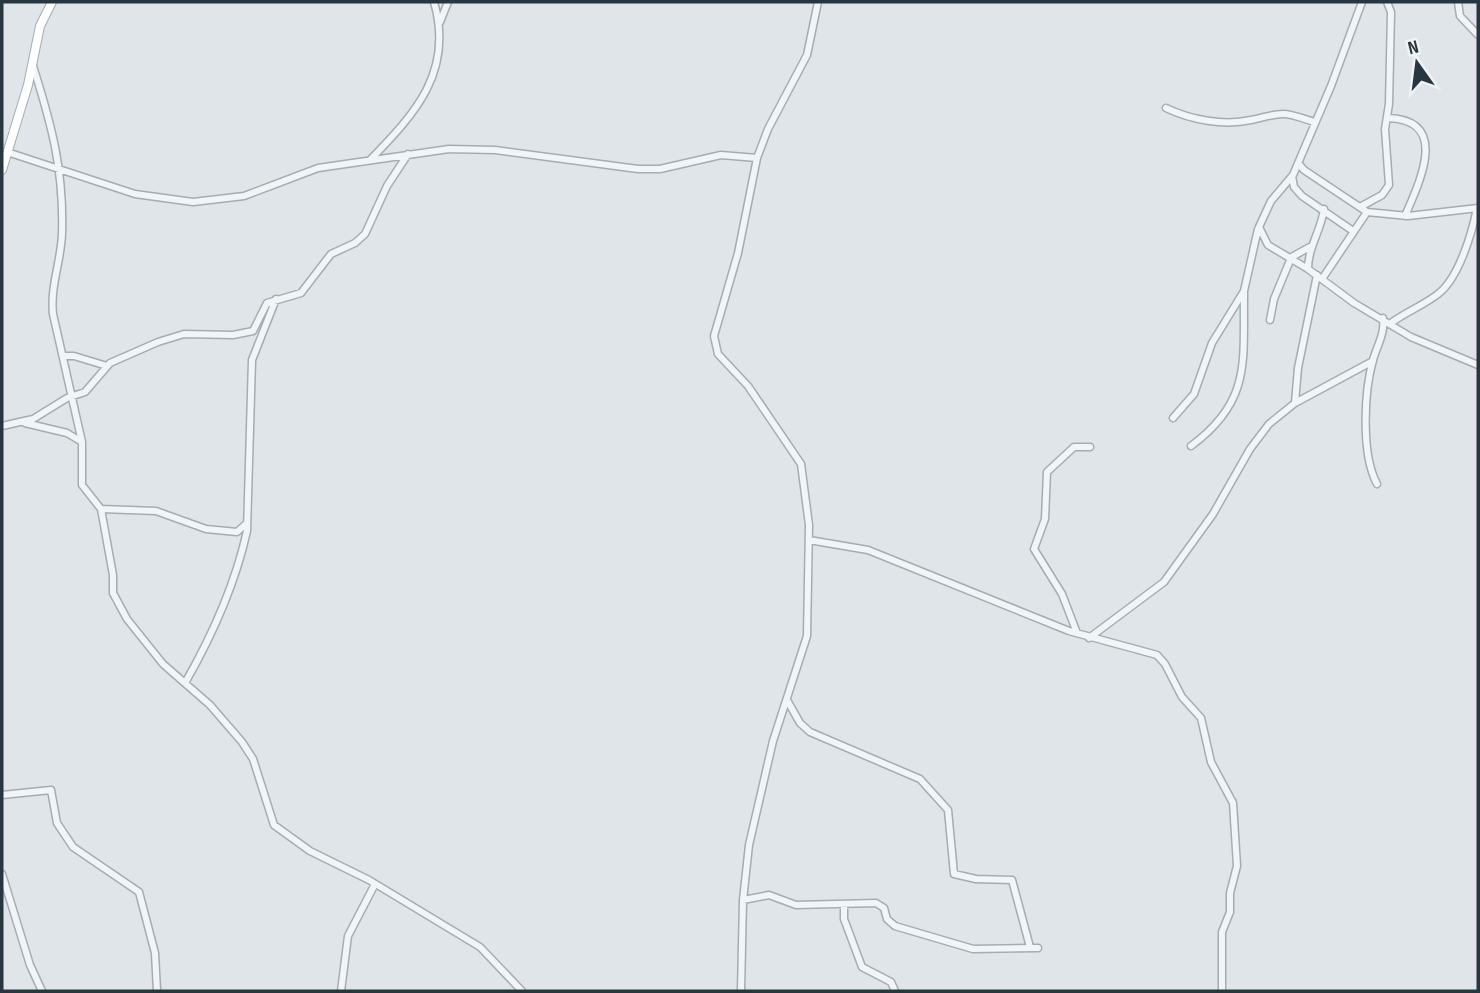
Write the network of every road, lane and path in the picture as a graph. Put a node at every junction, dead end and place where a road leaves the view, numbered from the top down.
1 (51, 2) edge
2 (434, 2) edge
3 (448, 2) edge
4 (818, 2) edge
5 (1362, 2) edge
6 (1387, 2) edge
7 (1458, 2) edge
8 (440, 22) junction
9 (1478, 35) edge
10 (32, 64) junction
11 (1166, 108) dead end
12 (1388, 118) junction
13 (1314, 122) junction
14 (7, 152) junction
15 (408, 154) junction
16 (757, 158) junction
17 (370, 160) junction
18 (1298, 163) junction
19 (2, 170) edge
20 (62, 173) junction
21 (1292, 176) junction
22 (1360, 207) junction
23 (1478, 208) edge
24 (1324, 209) junction
25 (1367, 212) junction
26 (1405, 215) junction
27 (1259, 228) junction
28 (1353, 231) junction
29 (1475, 237) edge
30 (1310, 247) junction
31 (1291, 258) junction
32 (1308, 269) junction
33 (1319, 277) junction
34 (1244, 291) junction
35 (276, 299) junction
36 (1383, 318) junction
37 (1270, 320) dead end
38 (1392, 324) junction
39 (1382, 338) junction
40 (65, 356) junction
41 (1373, 360) junction
42 (1478, 365) edge
43 (107, 366) junction
44 (73, 396) junction
45 (1295, 403) junction
46 (1173, 418) dead end
47 (24, 423) junction
48 (2, 426) edge
49 (82, 442) junction
50 (1191, 446) dead end
51 (1090, 447) dead end
52 (1377, 484) dead end
53 (101, 509) junction
54 (247, 522) junction
55 (808, 540) junction
56 (1077, 633) junction
57 (1089, 638) junction
58 (185, 683) junction
59 (787, 700) junction
60 (2, 795) edge
61 (2, 874) edge
62 (375, 884) junction
63 (743, 900) junction
64 (844, 906) junction
65 (42, 991) edge
66 (157, 991) edge
67 (341, 991) edge
68 (522, 991) edge
69 (741, 991) edge
70 (895, 991) edge
71 (1222, 991) edge

1 - 10 street
2 - 8 street
3 - 8 street
4 - 16 street
5 - 13 street
6 - 12 street
7 - 9 street
8 - 17 street
10 - 14 street
10 - 20 street
11 - 13 street
12 - 22 street
12 - 26 street
13 - 18 street
14 - 19 street
14 - 20 street
15 - 16 street
15 - 17 street
15 - 35 street
16 - 55 street
17 - 20 street
18 - 21 street
18 - 22 street
20 - 40 street
21 - 24 street
21 - 27 street
22 - 25 street
23 - 26 street
23 - 29 street
24 - 28 street
24 - 30 street
25 - 26 street
25 - 28 street
27 - 31 street
27 - 34 street
28 - 33 street
29 - 38 street
30 - 31 street
30 - 32 street
31 - 32 street
31 - 37 street
32 - 33 street
33 - 36 street
33 - 45 street
34 - 46 street
34 - 50 street
35 - 43 street
35 - 54 street
36 - 38 street
36 - 39 street
38 - 39 street
38 - 42 street
39 - 41 street
40 - 43 street
40 - 44 street
41 - 45 street
41 - 52 street
43 - 44 street
44 - 47 street
44 - 49 street
45 - 57 street
47 - 48 street
47 - 49 street
49 - 53 street
51 - 56 street
53 - 54 street
53 - 58 street
54 - 58 street
55 - 56 street
55 - 59 street
56 - 57 street
57 - 71 street
58 - 62 street
59 - 63 street
59 - 64 street
60 - 66 street
61 - 65 street
62 - 67 street
62 - 68 street
63 - 64 street
63 - 69 street
64 - 70 street

